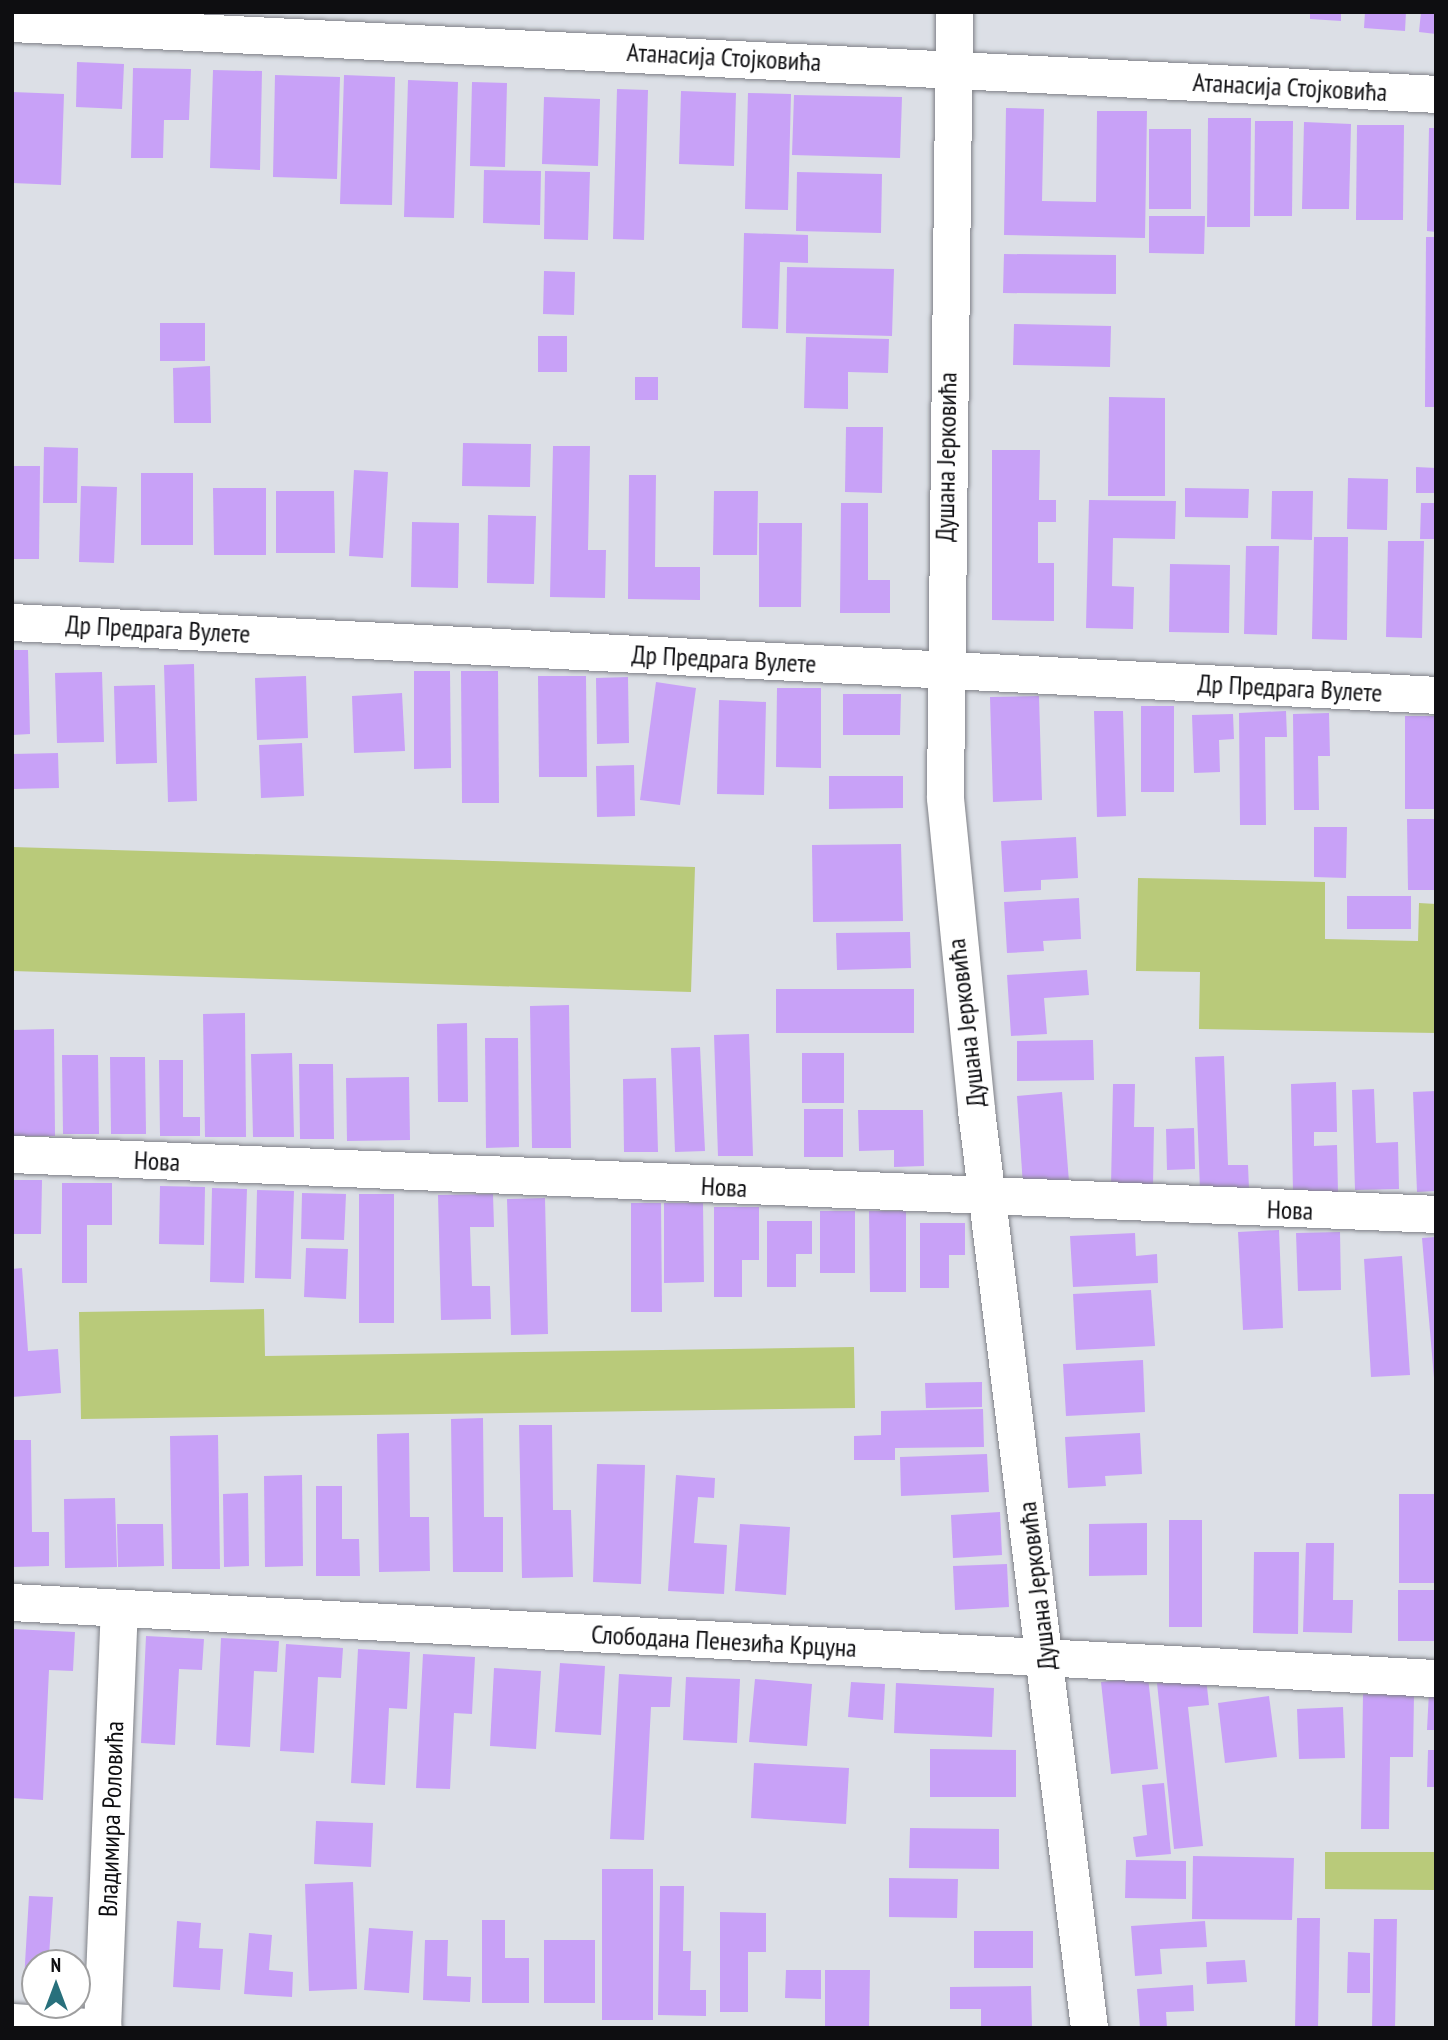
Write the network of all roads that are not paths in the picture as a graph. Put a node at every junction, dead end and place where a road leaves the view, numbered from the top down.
1 (954, 12) edge
2 (12, 23) edge
3 (953, 69) junction
4 (1436, 94) edge
5 (12, 622) edge
6 (942, 671) junction
7 (1436, 695) edge
8 (12, 1154) edge
9 (988, 1199) junction
10 (1436, 1214) edge
11 (12, 1602) edge
12 (119, 1611) junction
13 (1046, 1657) junction
14 (1436, 1678) edge
15 (12, 2022) edge
16 (103, 2028) edge
17 (1090, 2028) edge

1 - 3 street, Душана Јерковића
2 - 3 street, Атанасија Стојковића
3 - 4 street, Атанасија Стојковића
3 - 6 street, Душана Јерковића
5 - 6 street, Др Предрага Вулете
6 - 7 street, Др Предрага Вулете
6 - 9 street, Душана Јерковића
8 - 9 street, Нова
9 - 10 street, Нова
9 - 13 street, Душана Јерковића
11 - 12 street, Слободана Пенезића Крцуна
12 - 13 street, Слободана Пенезића Крцуна
12 - 16 street, Владимира Роловића
13 - 14 street, Слободана Пенезића Крцуна
13 - 17 street, Душана Јерковића
15 - 16 street

